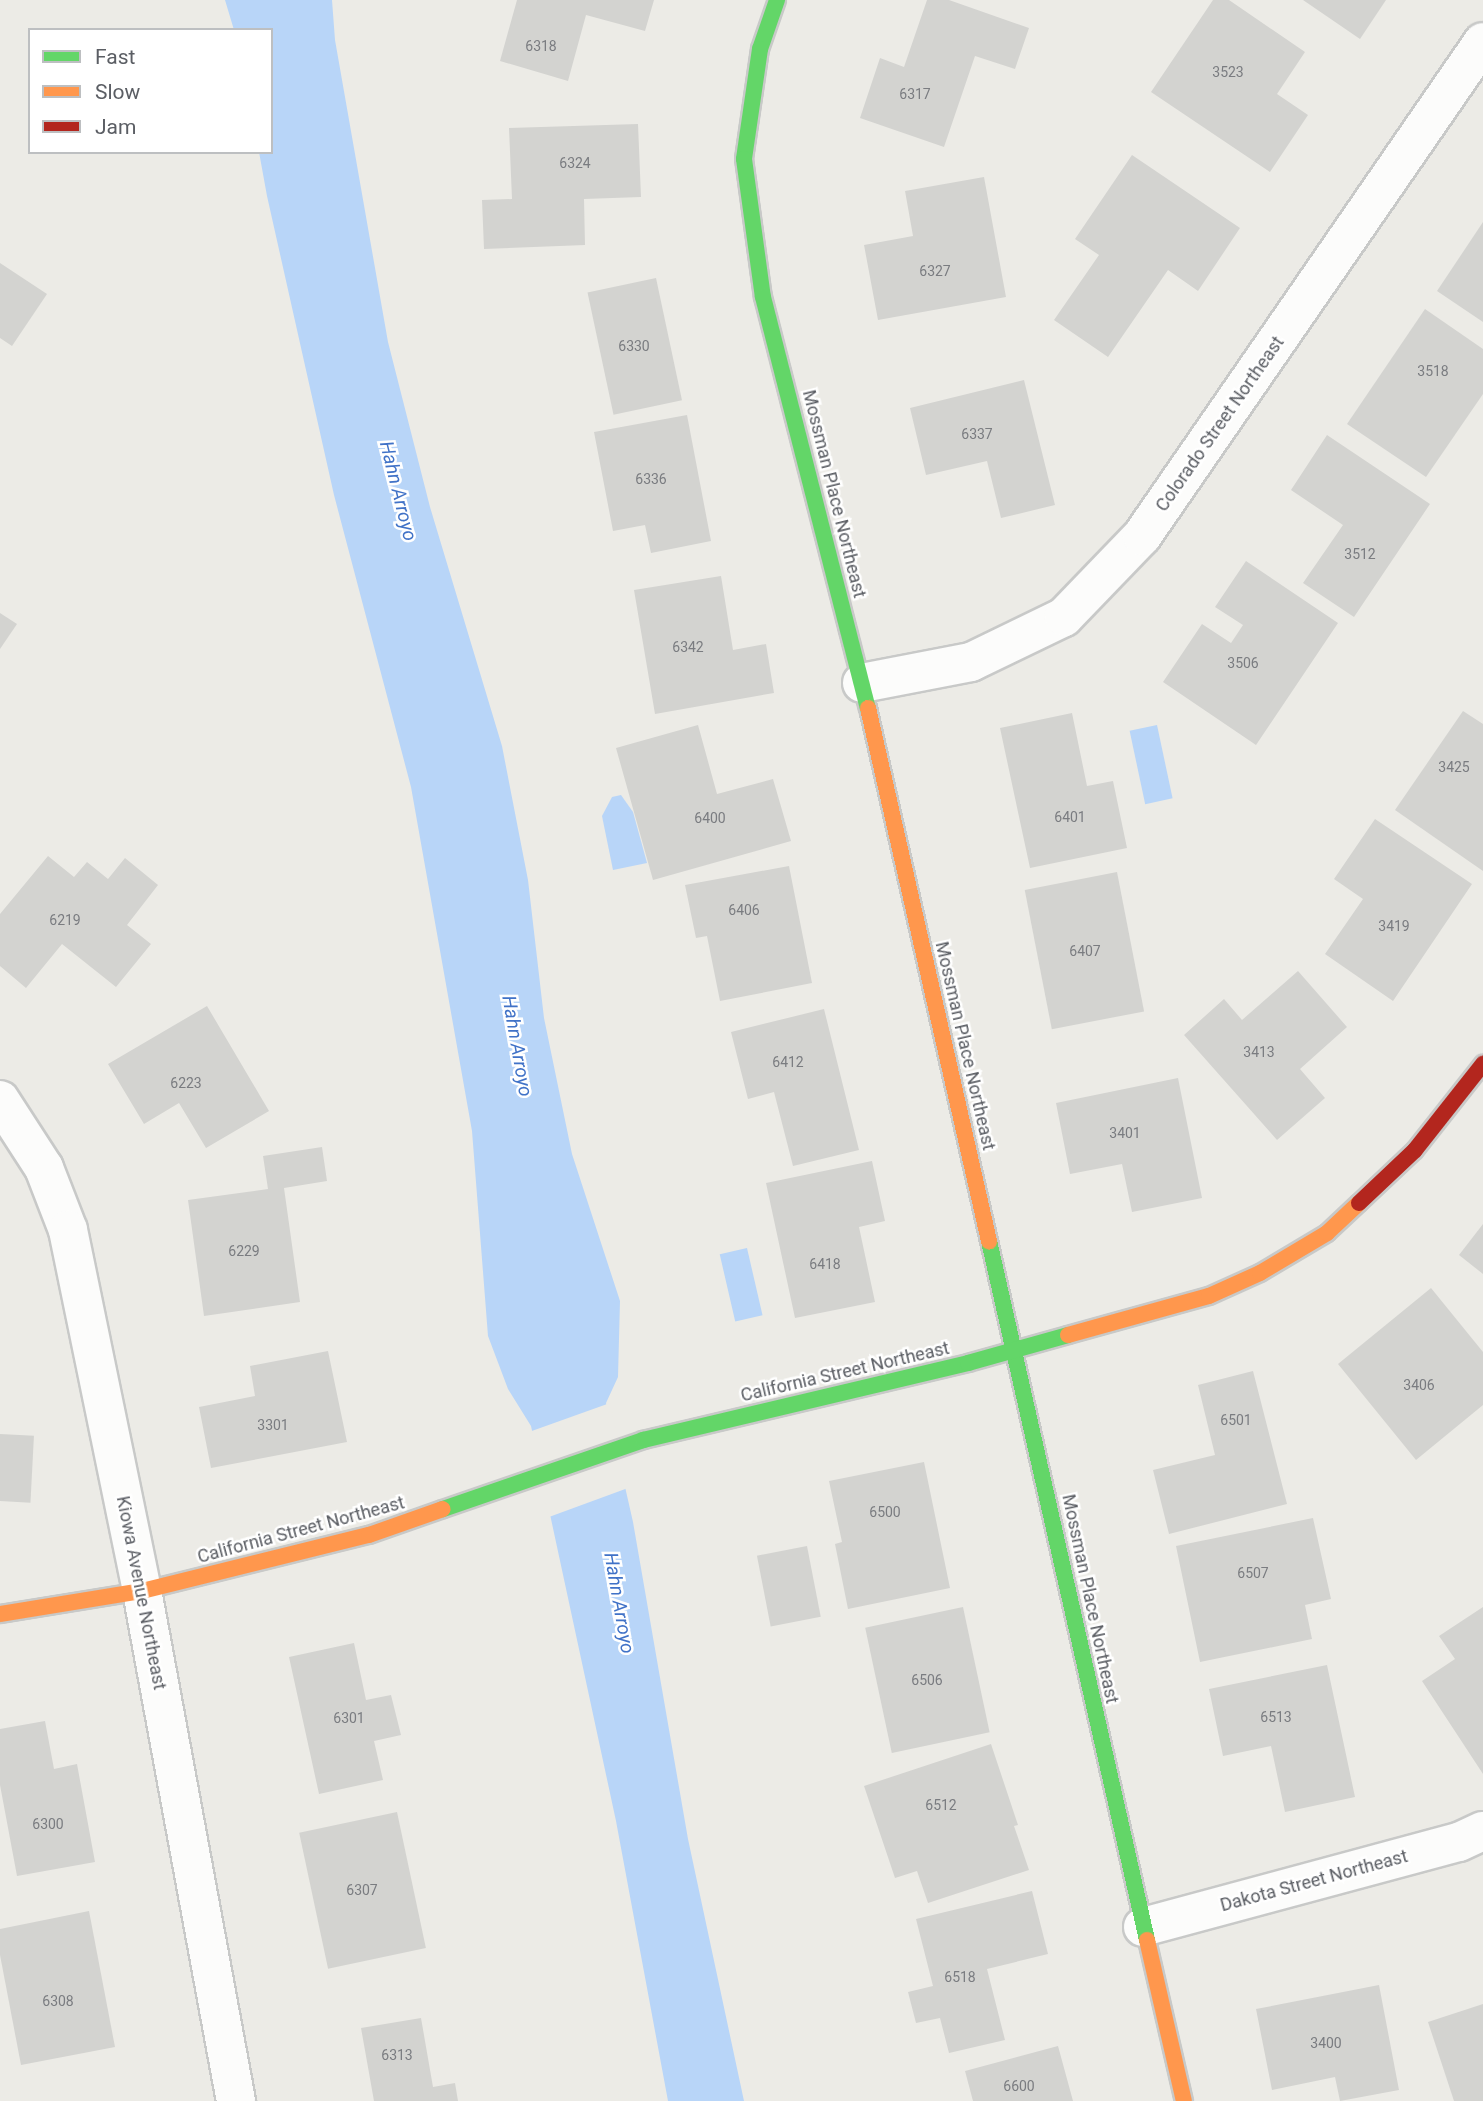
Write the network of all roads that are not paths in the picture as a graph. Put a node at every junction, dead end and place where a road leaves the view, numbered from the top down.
1 (777, 0) edge
2 (1483, 42) edge
3 (862, 683) junction
4 (1483, 1064) edge
5 (0, 1100) edge
6 (1014, 1351) junction
7 (142, 1591) junction
8 (0, 1614) edge
9 (1483, 1831) edge
10 (1143, 1927) junction
11 (236, 2101) edge
12 (1184, 2101) edge

1 - 3 street, Mossman Place Northeast
2 - 3 street, Colorado Street Northeast
3 - 6 street, Mossman Place Northeast
4 - 6 street, California Street Northeast
5 - 7 street, Kiowa Avenue Northeast
6 - 7 street, California Street Northeast
6 - 10 street, Mossman Place Northeast
7 - 8 street, California Street Northeast
7 - 11 street, Kiowa Avenue Northeast
9 - 10 street, Dakota Street Northeast
10 - 12 street, Mossman Place Northeast

